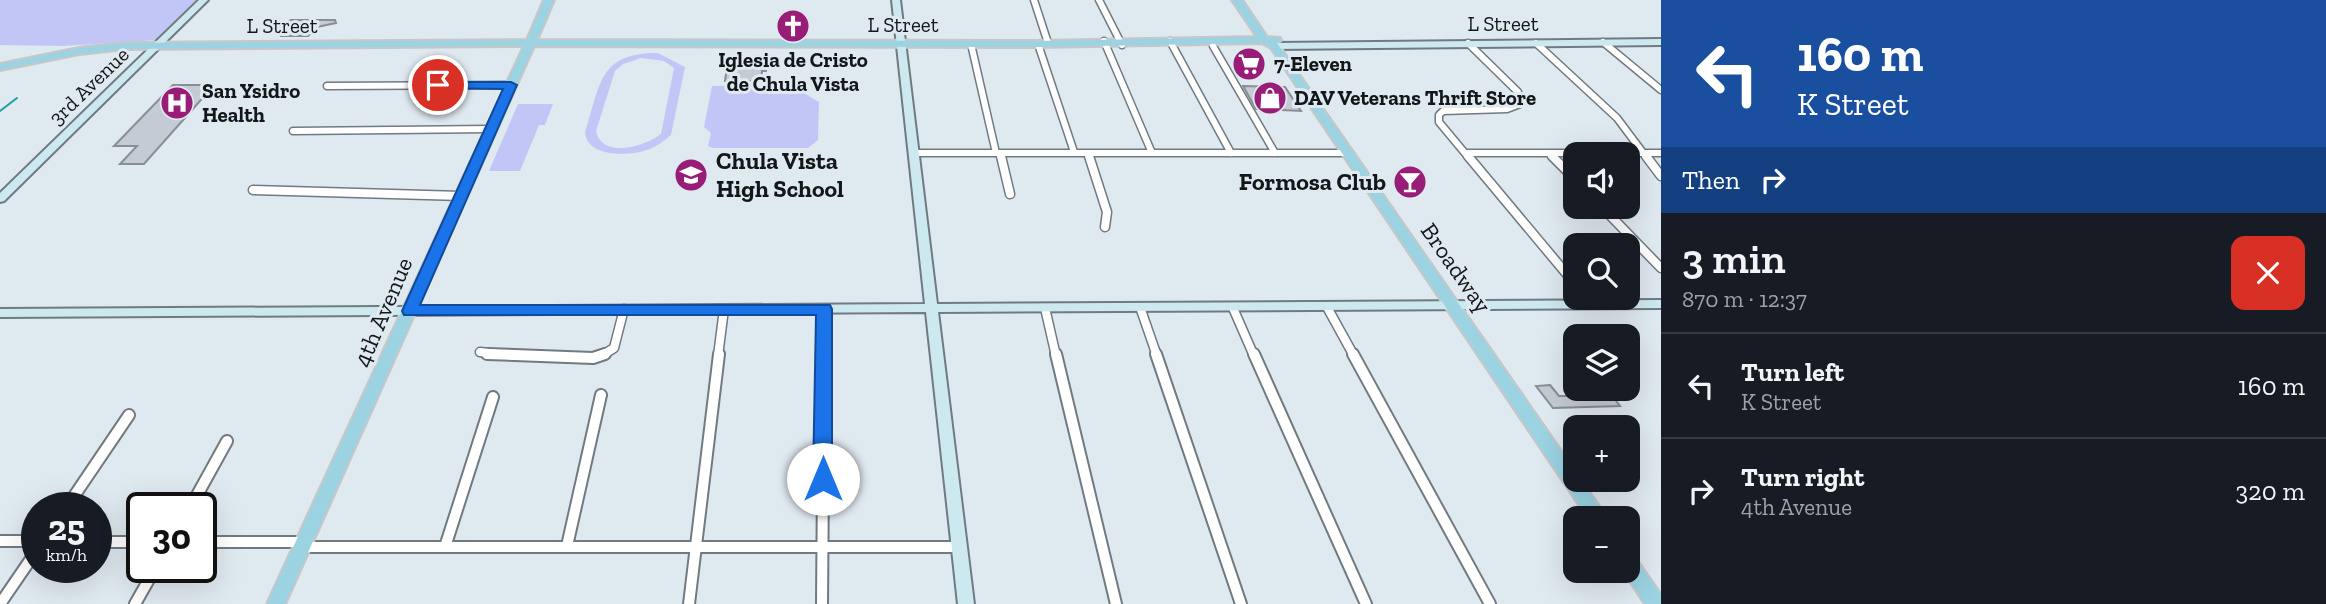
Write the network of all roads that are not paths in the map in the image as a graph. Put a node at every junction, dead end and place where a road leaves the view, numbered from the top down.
1 (204, 0) edge
2 (549, 0) edge
3 (896, 0) edge
4 (1034, 0) edge
5 (1099, 0) edge
6 (1237, 0) edge
7 (1247, 0) edge
8 (1264, 40) junction
9 (1661, 42) edge
10 (1105, 43) junction
11 (1121, 43) junction
12 (1275, 43) junction
13 (1468, 43) junction
14 (1536, 43) junction
15 (1603, 43) junction
16 (900, 44) junction
17 (971, 44) junction
18 (1043, 44) junction
19 (1172, 44) junction
20 (529, 45) junction
21 (157, 46) junction
22 (1213, 46) junction
23 (0, 67) edge
24 (511, 85) junction
25 (327, 86) dead end
26 (1661, 90) edge
27 (491, 129) junction
28 (293, 131) dead end
29 (1074, 152) junction
30 (1231, 152) junction
31 (913, 153) junction
32 (998, 153) junction
33 (1088, 153) junction
34 (1152, 153) junction
35 (1275, 153) junction
36 (1347, 153) junction
37 (1465, 153) junction
38 (1661, 153) edge
39 (1550, 154) junction
40 (1643, 154) junction
41 (1563, 167) edge
42 (1661, 176) edge
43 (253, 190) dead end
44 (1010, 194) dead end
45 (461, 196) junction
46 (0, 199) edge
47 (1614, 219) edge
48 (1105, 227) dead end
49 (1661, 268) edge
50 (1563, 270) edge
51 (1563, 302) edge
52 (1640, 303) edge
53 (1661, 304) edge
54 (1453, 306) junction
55 (1140, 307) junction
56 (1327, 307) junction
57 (1045, 308) junction
58 (1233, 308) junction
59 (624, 309) junction
60 (724, 309) junction
61 (824, 309) junction
62 (931, 309) junction
63 (410, 311) junction
64 (0, 313) edge
65 (480, 352) dead end
66 (601, 396) dead end
67 (493, 397) dead end
68 (129, 415) dead end
69 (227, 441) dead end
70 (77, 492) edge
71 (199, 492) edge
72 (1590, 506) edge
73 (0, 541) edge
74 (21, 541) edge
75 (217, 542) edge
76 (303, 544) junction
77 (567, 546) junction
78 (445, 547) junction
79 (695, 547) junction
80 (958, 547) junction
81 (823, 548) junction
82 (21, 573) edge
83 (1640, 579) edge
84 (147, 583) edge
85 (0, 604) edge
86 (135, 604) edge
87 (276, 604) edge
88 (689, 604) edge
89 (822, 604) edge
90 (966, 604) edge
91 (1116, 604) edge
92 (1241, 604) edge
93 (1366, 604) edge
94 (1490, 604) edge
95 (1657, 604) edge

1 - 21 street, 3rd Avenue
2 - 20 main road, 4th Avenue
3 - 16 street
4 - 18 street
5 - 11 street
6 - 8 main road, Broadway
7 - 12 main road, Broadway
8 - 12 main road, Broadway
8 - 19 main road, L Street
9 - 15 street, L Street
10 - 11 main road, L Street
10 - 18 main road, L Street
10 - 34 street
11 - 19 main road, L Street
12 - 13 street, L Street
12 - 22 main road, L Street
12 - 36 main road, Broadway
13 - 14 street, L Street
13 - 37 street
14 - 15 street, L Street
14 - 40 street
15 - 26 street
16 - 17 main road, L Street
16 - 20 main road, L Street
16 - 31 street
17 - 18 main road, L Street
17 - 32 street
18 - 29 street
19 - 22 main road, L Street
19 - 30 street
20 - 21 main road, L Street
20 - 24 main road, 4th Avenue
21 - 23 main road, L Street
21 - 46 street, 3rd Avenue
22 - 35 street
24 - 25 street
24 - 27 main road, 4th Avenue
27 - 28 street
27 - 45 main road, 4th Avenue
29 - 32 street
29 - 33 street
30 - 34 street
30 - 35 street
31 - 32 street
31 - 62 street
32 - 44 street
33 - 34 street
33 - 48 street
35 - 36 street
36 - 54 main road, Broadway
37 - 39 street
37 - 50 street
38 - 40 street
39 - 40 street
39 - 41 street
40 - 42 street
43 - 45 street
45 - 63 main road, 4th Avenue
47 - 49 street
51 - 54 street
52 - 53 street
54 - 56 street
54 - 72 main road, Broadway
55 - 57 street
55 - 58 street
55 - 92 street
56 - 58 street
56 - 94 street
57 - 62 street
57 - 91 street
58 - 93 street
59 - 60 street
59 - 63 street
59 - 65 street
60 - 61 street
60 - 79 street
61 - 62 street
61 - 81 street
62 - 80 street
63 - 64 street
63 - 76 main road, 4th Avenue
66 - 77 street
67 - 78 street
68 - 70 street
69 - 71 street
73 - 74 street
75 - 76 street
76 - 78 street
76 - 87 main road, 4th Avenue
77 - 78 street
77 - 79 street
79 - 81 street
79 - 88 street
80 - 81 street
80 - 90 street
81 - 89 street
82 - 85 street
83 - 95 main road
84 - 86 street

